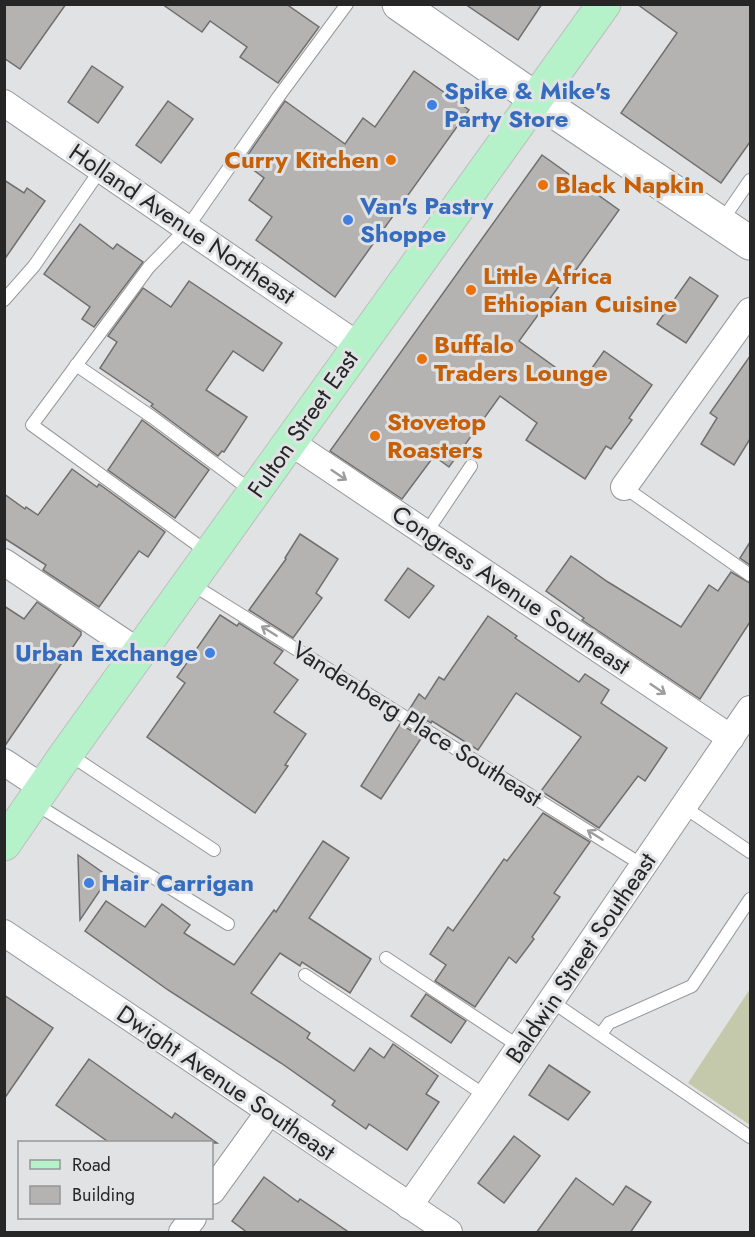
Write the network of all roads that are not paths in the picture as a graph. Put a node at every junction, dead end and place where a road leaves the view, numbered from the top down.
1 (347, 4) edge
2 (399, 4) edge
3 (604, 4) edge
4 (536, 99) junction
5 (4, 103) edge
6 (101, 169) junction
7 (750, 180) edge
8 (721, 223) junction
9 (187, 228) junction
10 (750, 243) edge
11 (4, 300) edge
12 (750, 311) edge
13 (359, 346) junction
14 (76, 365) junction
15 (290, 442) junction
16 (471, 466) dead end
17 (624, 487) joint
18 (254, 493) junction
19 (426, 533) junction
20 (211, 554) junction
21 (4, 562) edge
22 (750, 575) edge
23 (190, 583) junction
24 (140, 653) junction
25 (750, 709) edge
26 (731, 738) junction
27 (67, 753) junction
28 (4, 762) edge
29 (38, 795) junction
30 (684, 807) junction
31 (4, 844) edge
32 (214, 850) dead end
33 (750, 852) edge
34 (644, 866) junction
35 (750, 899) edge
36 (228, 924) dead end
37 (4, 933) edge
38 (386, 958) dead end
39 (305, 975) dead end
40 (551, 1001) junction
41 (601, 1034) junction
42 (520, 1047) junction
43 (486, 1096) junction
44 (268, 1112) junction
45 (750, 1137) edge
46 (213, 1190) edge
47 (409, 1206) junction
48 (192, 1219) edge
49 (182, 1233) edge
50 (448, 1233) edge

1 - 9 lane
2 - 4 street
3 - 4 main road, Fulton Street East
4 - 8 street
4 - 13 main road, Fulton Street East
5 - 6 street, Holland Avenue Northeast
6 - 9 street, Holland Avenue Northeast
6 - 11 lane
7 - 8 lane
8 - 10 street
9 - 13 street, Holland Avenue Northeast
9 - 14 lane
12 - 17 street
13 - 15 main road, Fulton Street East
14 - 18 lane
14 - 20 lane
15 - 18 main road, Fulton Street East
15 -> 19 street, Congress Avenue Southeast
16 - 19 lane
17 - 22 lane
18 - 20 main road, Fulton Street East
19 -> 26 street, Congress Avenue Southeast
20 - 23 main road, Fulton Street East
21 - 24 street
23 - 24 main road, Fulton Street East
34 -> 23 lane, Vandenberg Place Southeast
24 - 27 main road, Fulton Street East
25 - 26 street, Baldwin Street Southeast
26 - 30 street, Baldwin Street Southeast
27 - 29 main road, Fulton Street East
27 - 32 lane
28 - 29 street
29 - 31 main road, Fulton Street East
29 - 36 lane
30 - 33 lane
30 - 34 street, Baldwin Street Southeast
34 - 40 street, Baldwin Street Southeast
35 - 41 lane
37 - 44 street, Dwight Avenue Southeast
38 - 42 lane
39 - 43 lane
40 - 41 lane
40 - 42 street, Baldwin Street Southeast
41 - 45 lane
42 - 43 street, Baldwin Street Southeast
43 - 47 street, Baldwin Street Southeast
44 - 46 street
44 - 47 street, Dwight Avenue Southeast
47 - 50 street, Dwight Avenue Southeast
48 - 49 street

